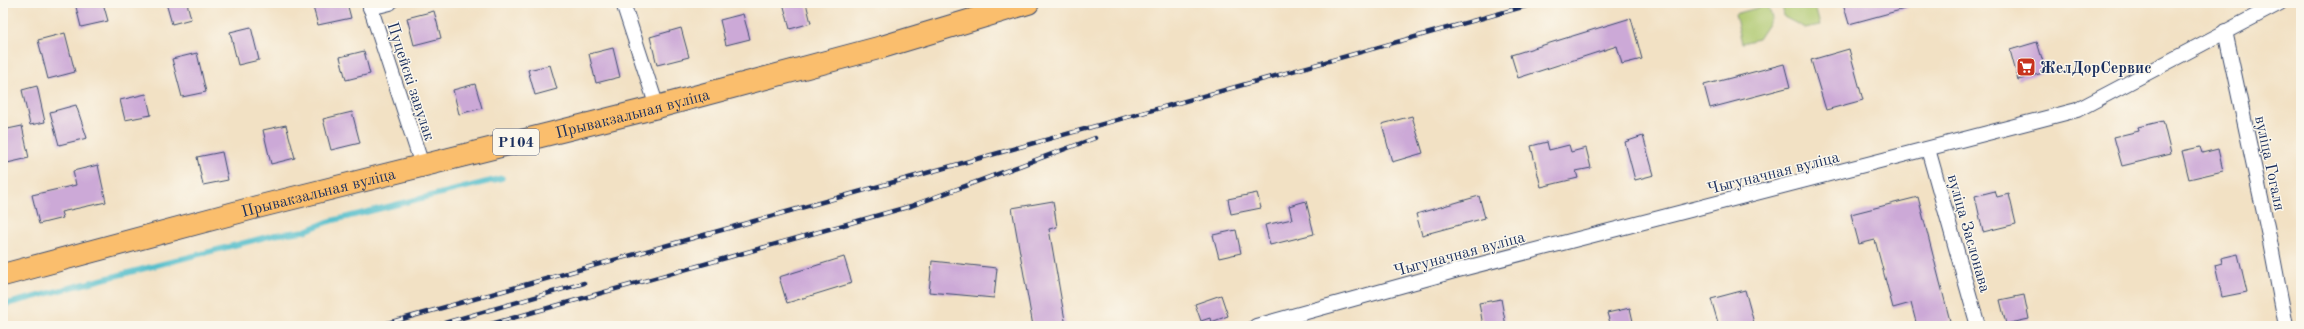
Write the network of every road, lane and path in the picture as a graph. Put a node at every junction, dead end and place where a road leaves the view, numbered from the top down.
1 (390, 3) edge
2 (623, 3) edge
3 (1028, 3) edge
4 (2280, 3) edge
5 (369, 6) edge
6 (2225, 31) junction
7 (657, 107) junction
8 (1928, 149) junction
9 (422, 165) junction
10 (3, 275) edge
11 (1256, 326) edge
12 (1978, 326) edge
13 (2286, 326) edge

1 - 5 street, Пуцейскі завулак
2 - 7 street
3 - 7 main road, Прывакзальная вуліца / Р104
4 - 6 street, Чыгуначная вуліца
5 - 9 street, Пуцейскі завулак
6 - 8 street, Чыгуначная вуліца
6 - 13 street, вуліца Гогаля
7 - 9 main road, Прывакзальная вуліца / Р104
8 - 11 street, Чыгуначная вуліца
8 - 12 street, вуліца Заслонава
9 - 10 main road, Прывакзальная вуліца / Р104

